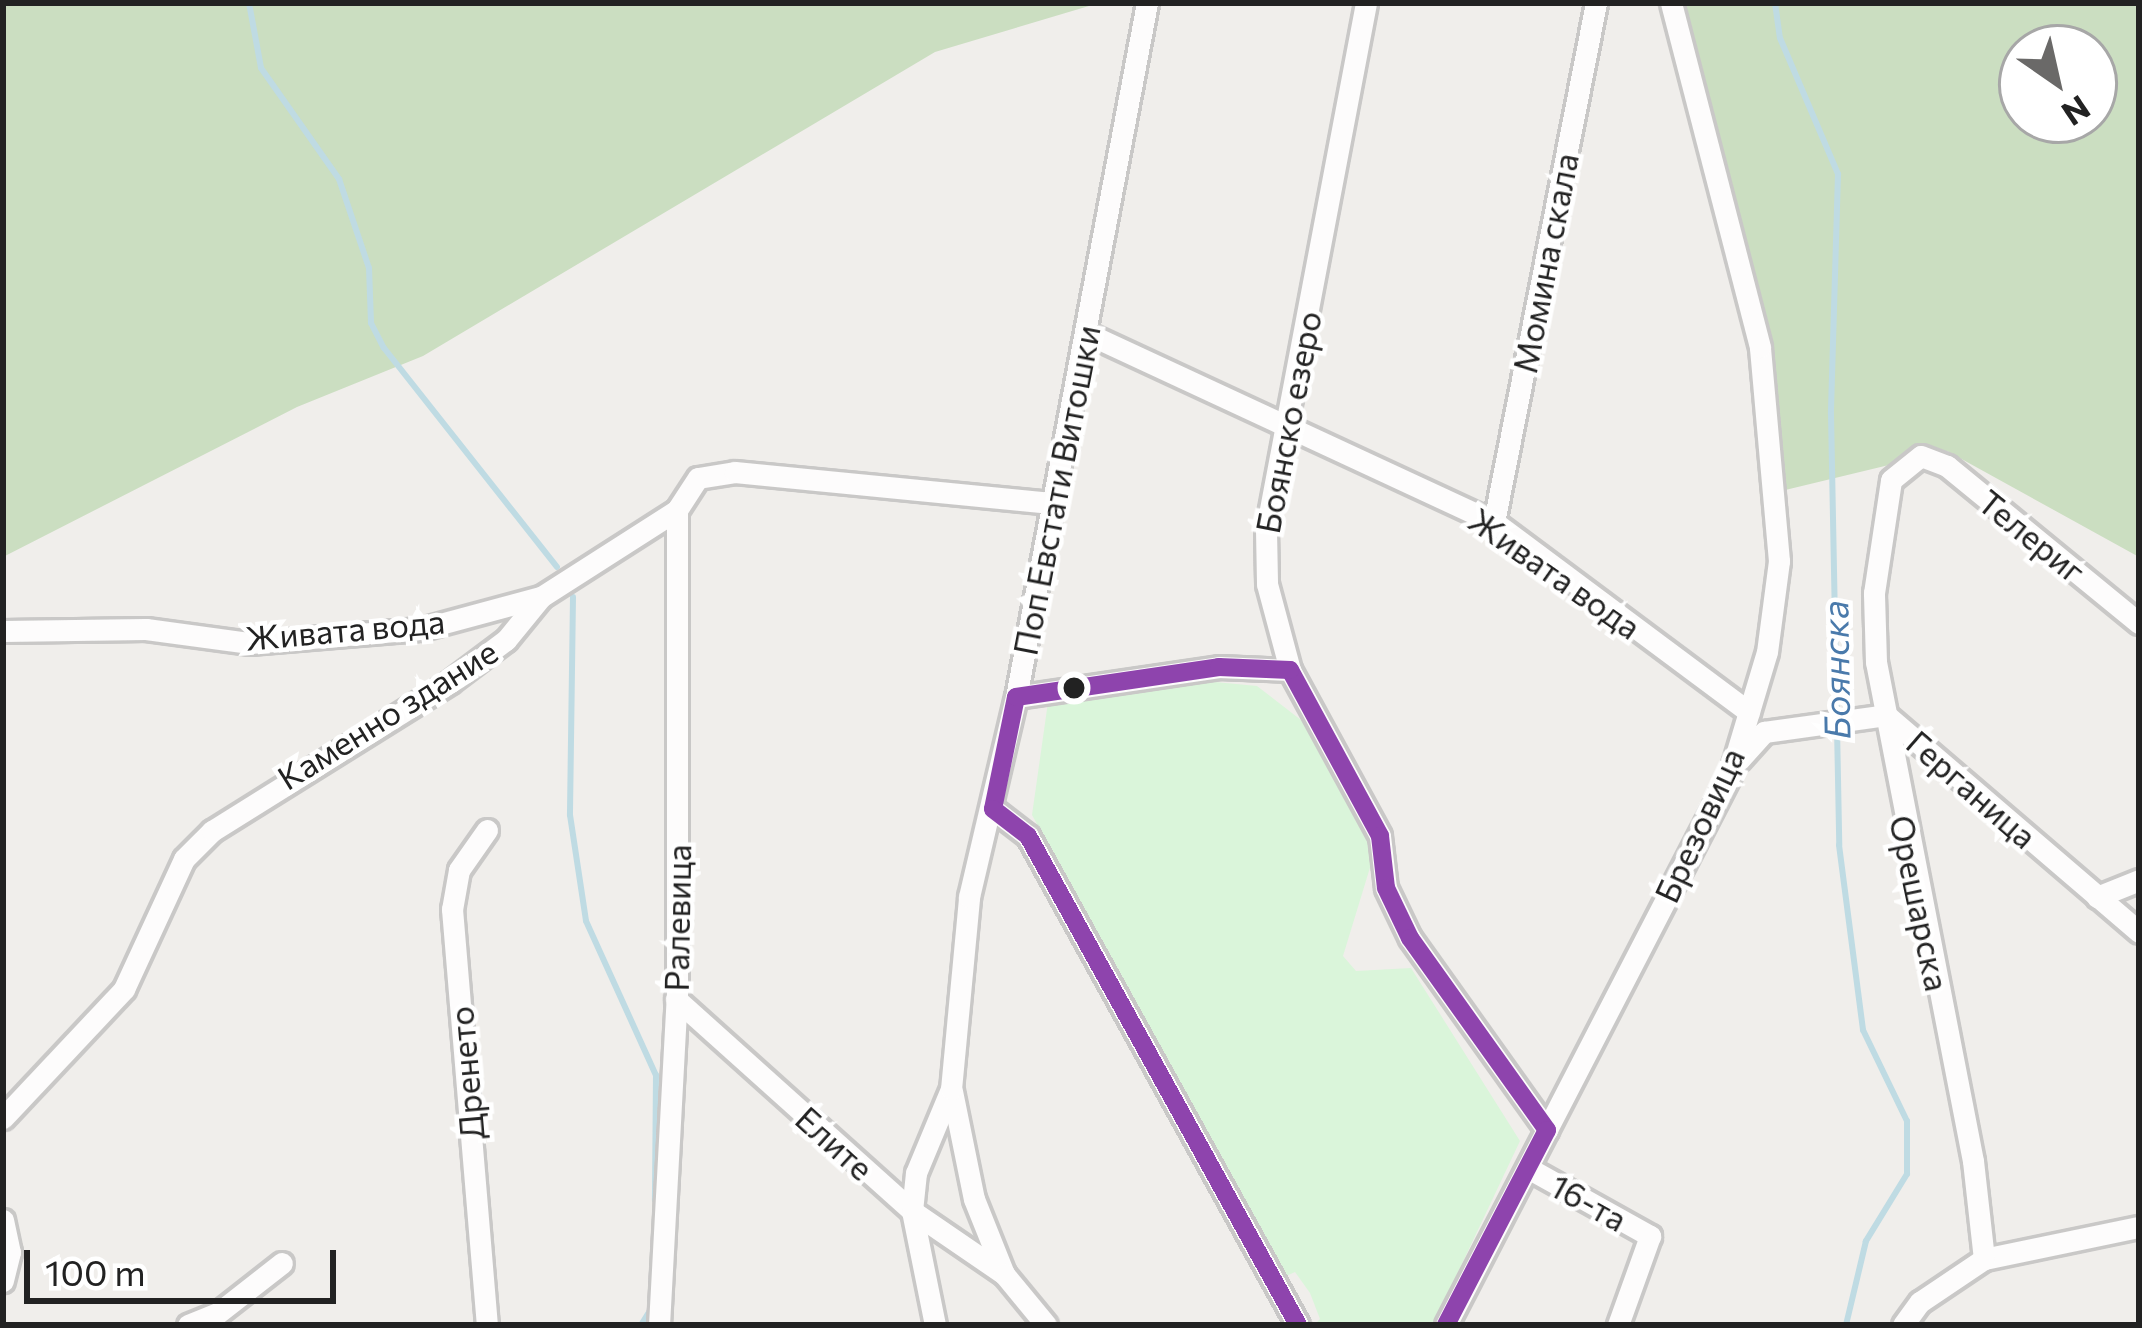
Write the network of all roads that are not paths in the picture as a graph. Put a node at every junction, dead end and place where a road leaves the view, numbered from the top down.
1 (1147, 3) edge
2 (1366, 3) edge
3 (1596, 3) edge
4 (1671, 3) edge
5 (1086, 333) junction
6 (1288, 429) junction
7 (1921, 456) joint
8 (1053, 503) junction
9 (677, 510) junction
10 (1494, 522) junction
11 (541, 597) junction
12 (2139, 623) edge
13 (3, 631) edge
14 (1290, 670) junction
15 (1016, 697) junction
16 (1748, 712) junction
17 (1886, 715) junction
18 (1730, 775) junction
19 (993, 809) junction
20 (487, 830) dead end
21 (2139, 880) edge
22 (2097, 897) junction
23 (2139, 932) edge
24 (676, 999) junction
25 (951, 1089) junction
26 (3, 1118) edge
27 (1546, 1130) junction
28 (1528, 1168) junction
29 (912, 1211) junction
30 (3, 1220) edge
31 (2139, 1227) edge
32 (1984, 1259) junction
33 (282, 1263) dead end
34 (1004, 1274) junction
35 (3, 1281) edge
36 (188, 1325) edge
37 (487, 1325) edge
38 (658, 1325) edge
39 (935, 1325) edge
40 (1046, 1325) edge
41 (1298, 1325) edge
42 (1446, 1325) edge
43 (1618, 1325) edge
44 (1904, 1325) edge

1 - 5 street, Поп Евстати Витошки
2 - 6 street, Боянско езеро
3 - 10 street, Момина скала
4 - 16 street, Брезовица
5 - 6 street, Живата вода
5 - 8 street, Поп Евстати Витошки
6 - 10 street, Живата вода
6 - 14 street, Боянско езеро
7 - 12 street, Телериг
7 - 17 street, Орешарска
8 - 9 street, Каменно здание
8 - 15 street, Поп Евстати Витошки
9 - 11 street, Каменно здание
9 - 24 street, Ралевица
10 - 16 street, Живата вода
11 - 13 street, Живата вода
11 - 26 street, Каменно здание
14 - 15 street
14 - 27 street, Боянско езеро
15 - 19 street, Поп Евстати Витошки
16 - 18 street, Брезовица
17 - 18 street, Герганица
17 - 22 street, Герганица
17 - 32 street, Орешарска
18 - 27 street, Брезовица
19 - 25 street, Поп Евстати Витошки
19 - 41 street
20 - 37 street, Дренето
21 - 22 street
22 - 23 street, Герганица
24 - 29 street, Елите
24 - 38 street, Ралевица
25 - 29 street, Поп Евстати Витошки
25 - 34 street
27 - 28 street, Брезовица
28 - 42 street, Брезовица
28 - 43 street, 16-та
29 - 34 street, Елите
29 - 39 street, Поп Евстати Витошки
30 - 35 street
31 - 32 street
32 - 44 street
33 - 36 street
34 - 40 street

